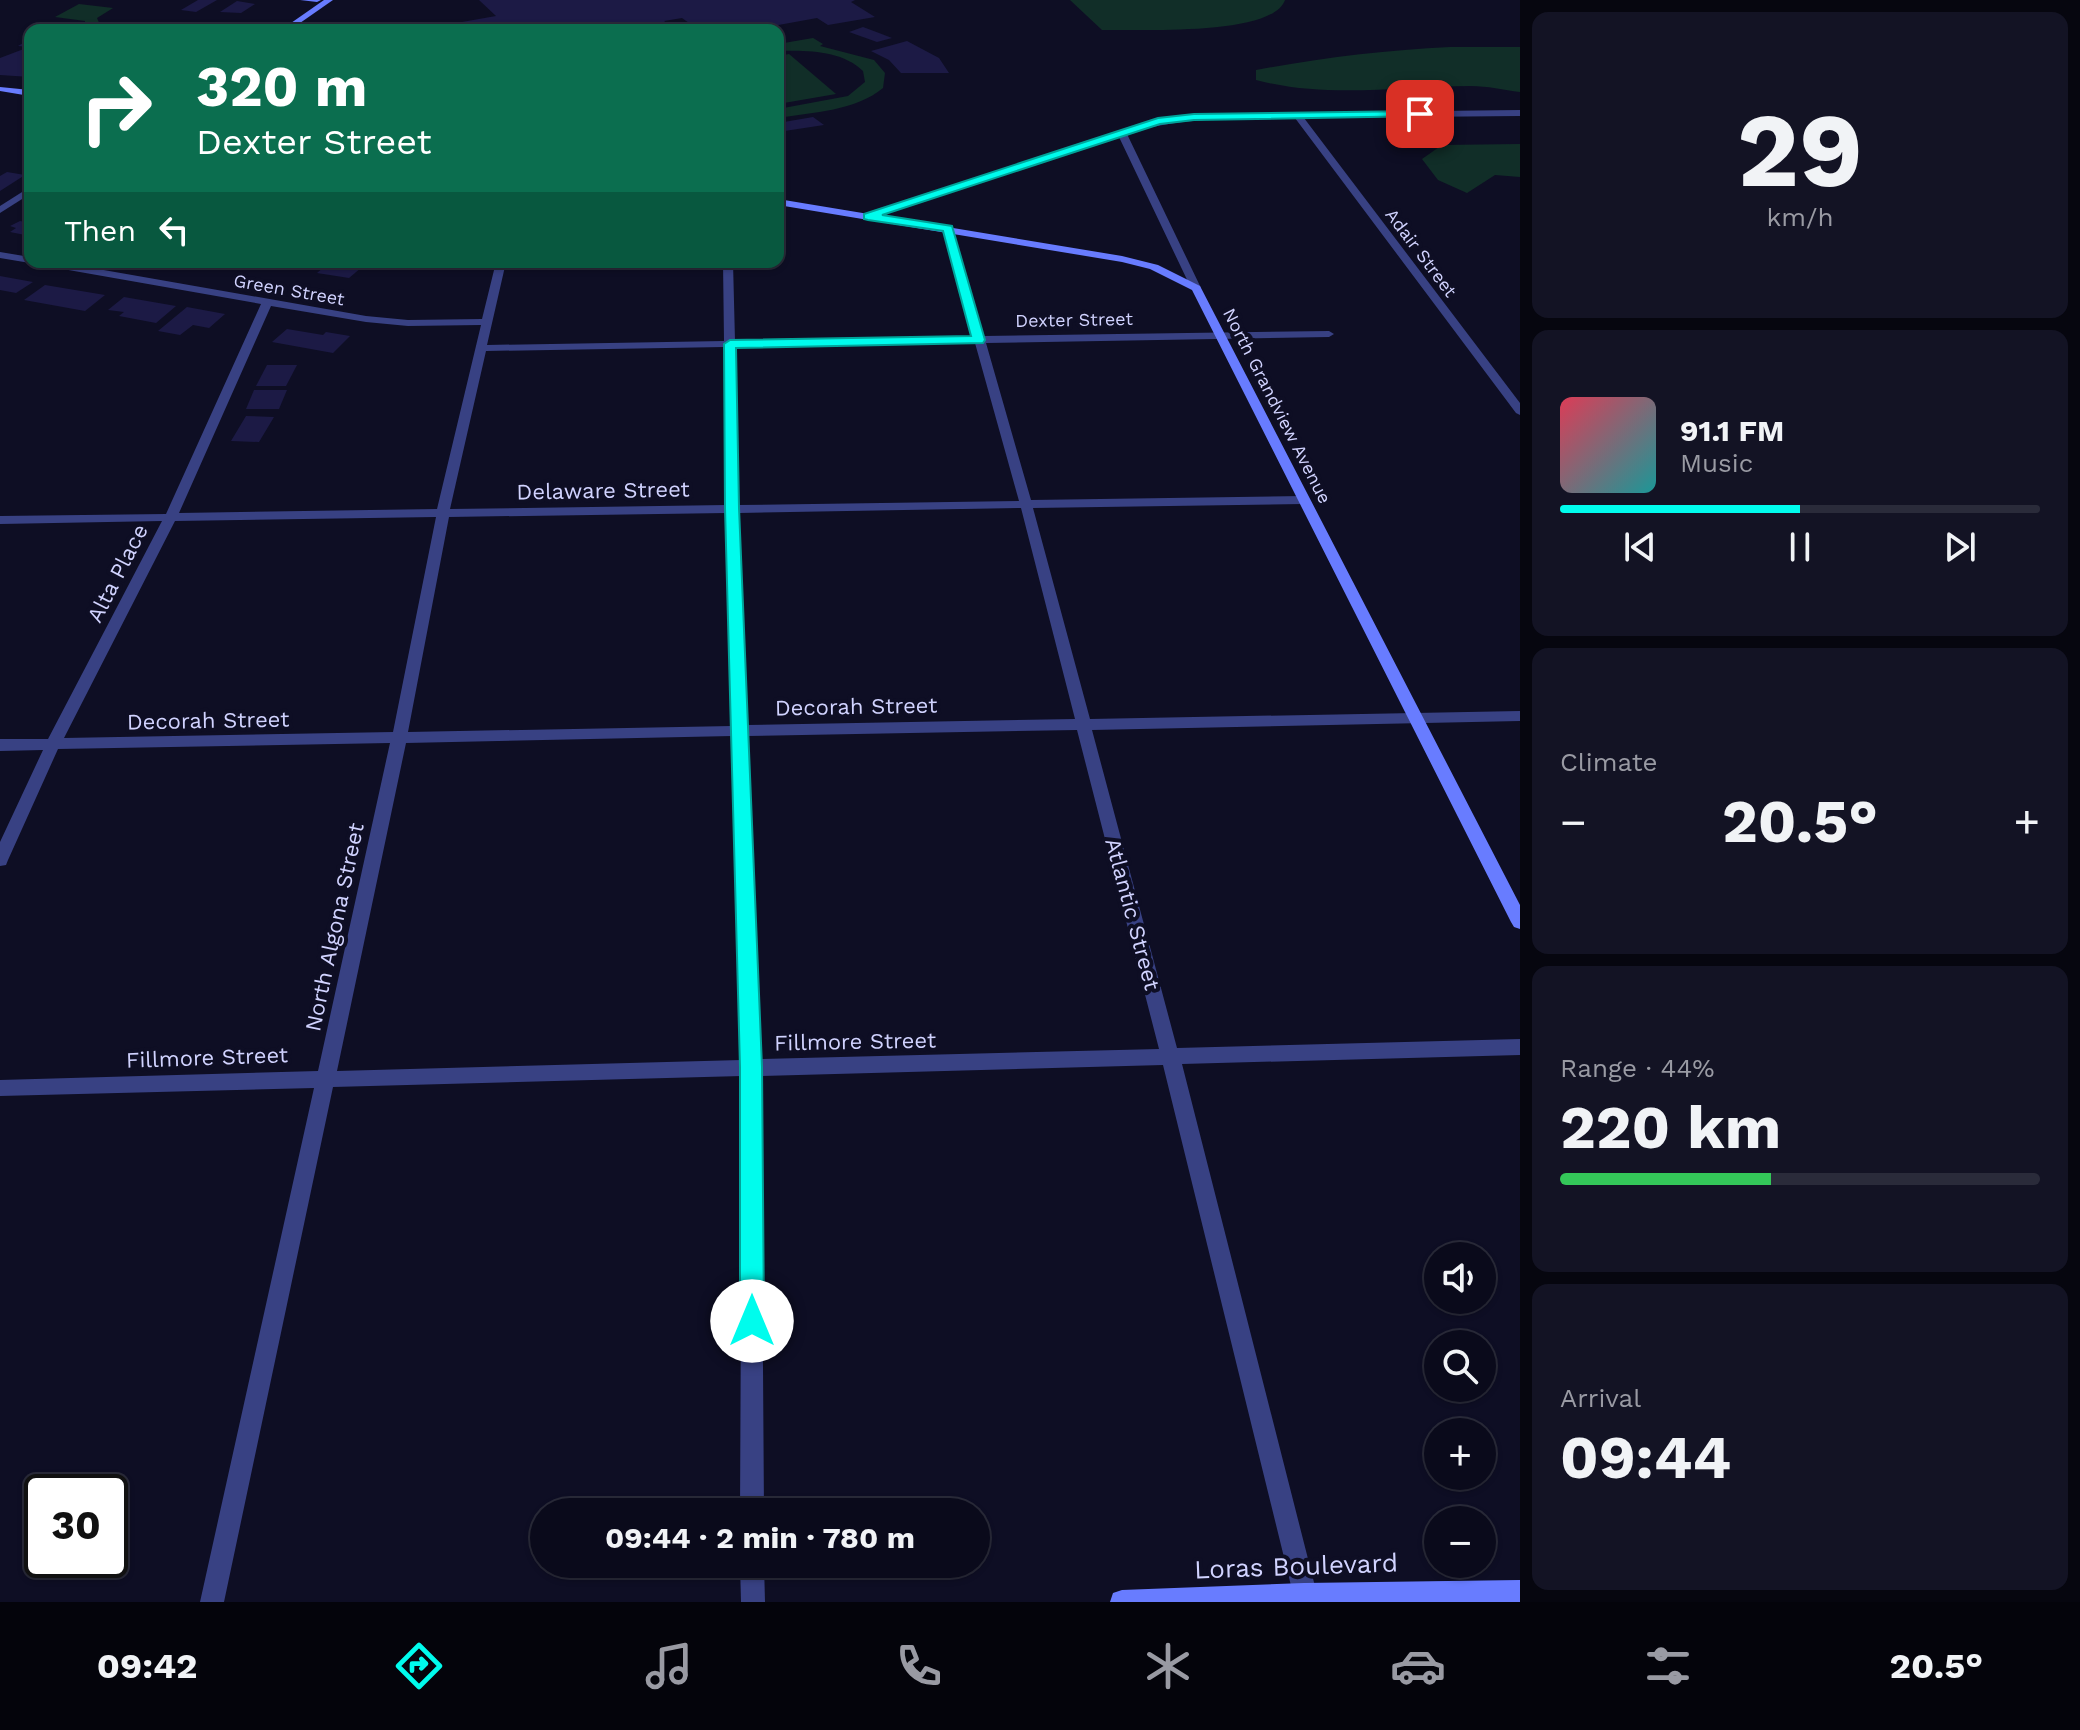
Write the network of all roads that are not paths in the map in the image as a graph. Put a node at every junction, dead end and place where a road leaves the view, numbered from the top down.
1 (304, 0) edge
2 (317, 0) edge
3 (329, 0) edge
4 (294, 24) edge
5 (0, 89) edge
6 (24, 92) edge
7 (1297, 115) junction
8 (1517, 115) edge
9 (1122, 133) junction
10 (24, 194) edge
11 (784, 203) edge
12 (0, 210) edge
13 (868, 216) junction
14 (948, 229) junction
15 (0, 255) edge
16 (24, 259) edge
17 (73, 268) edge
18 (500, 268) edge
19 (728, 268) edge
20 (1196, 288) junction
21 (267, 303) junction
22 (488, 322) junction
23 (1329, 334) dead end
24 (1223, 336) junction
25 (979, 340) junction
26 (730, 344) junction
27 (482, 348) junction
28 (1520, 411) edge
29 (1303, 500) junction
30 (1026, 504) junction
31 (732, 508) junction
32 (443, 513) junction
33 (171, 517) junction
34 (0, 520) edge
35 (1520, 716) edge
36 (1419, 719) junction
37 (1083, 725) junction
38 (741, 730) junction
39 (399, 739) junction
40 (53, 744) junction
41 (0, 745) edge
42 (0, 860) edge
43 (1520, 922) edge
44 (1520, 1047) edge
45 (1170, 1056) junction
46 (751, 1067) junction
47 (327, 1077) junction
48 (0, 1088) edge
49 (752, 1498) edge
50 (752, 1578) edge
51 (1520, 1592) edge
52 (1306, 1598) edge
53 (212, 1602) edge
54 (753, 1602) edge
55 (1122, 1602) edge

1 - 2 street
3 - 4 street
5 - 6 street
7 - 8 street
7 - 9 street
7 - 28 street, Adair Street
9 - 13 street
9 - 20 street
10 - 12 street
11 - 13 street
13 - 14 street
14 - 20 street
14 - 25 street, Atlantic Street
15 - 16 street
17 - 21 street, Green Street
18 - 22 street, North Algona Street
19 - 26 street
20 - 24 street, North Grandview Avenue
21 - 22 street, Green Street
21 - 33 street, Alta Place
22 - 27 street, North Algona Street
23 - 24 street, Dexter Street
24 - 25 street, Dexter Street
24 - 29 street, North Grandview Avenue
25 - 26 street, Dexter Street
25 - 30 street, Atlantic Street
26 - 27 street, Dexter Street
26 - 31 street
27 - 32 street, North Algona Street
29 - 30 street, Delaware Street
29 - 36 street, North Grandview Avenue
30 - 31 street, Delaware Street
30 - 37 street, Atlantic Street
31 - 32 street, Delaware Street
31 - 38 street
32 - 33 street, Delaware Street
32 - 39 street, North Algona Street
33 - 34 street, Delaware Street
33 - 40 street, Alta Place
35 - 36 street, Decorah Street
36 - 37 street, Decorah Street
36 - 43 street, North Grandview Avenue
37 - 38 street, Decorah Street
37 - 45 street, Atlantic Street
38 - 39 street, Decorah Street
38 - 46 street
39 - 40 street, Decorah Street
39 - 47 street, North Algona Street
40 - 41 street, Decorah Street
40 - 42 street, Alta Place
44 - 45 street, Fillmore Street
45 - 46 street, Fillmore Street
45 - 52 street, Atlantic Street
46 - 47 street, Fillmore Street
46 - 49 street
47 - 48 street, Fillmore Street
47 - 53 street, North Algona Street
50 - 54 street
51 - 52 street, Loras Boulevard
52 - 55 street, Loras Boulevard

